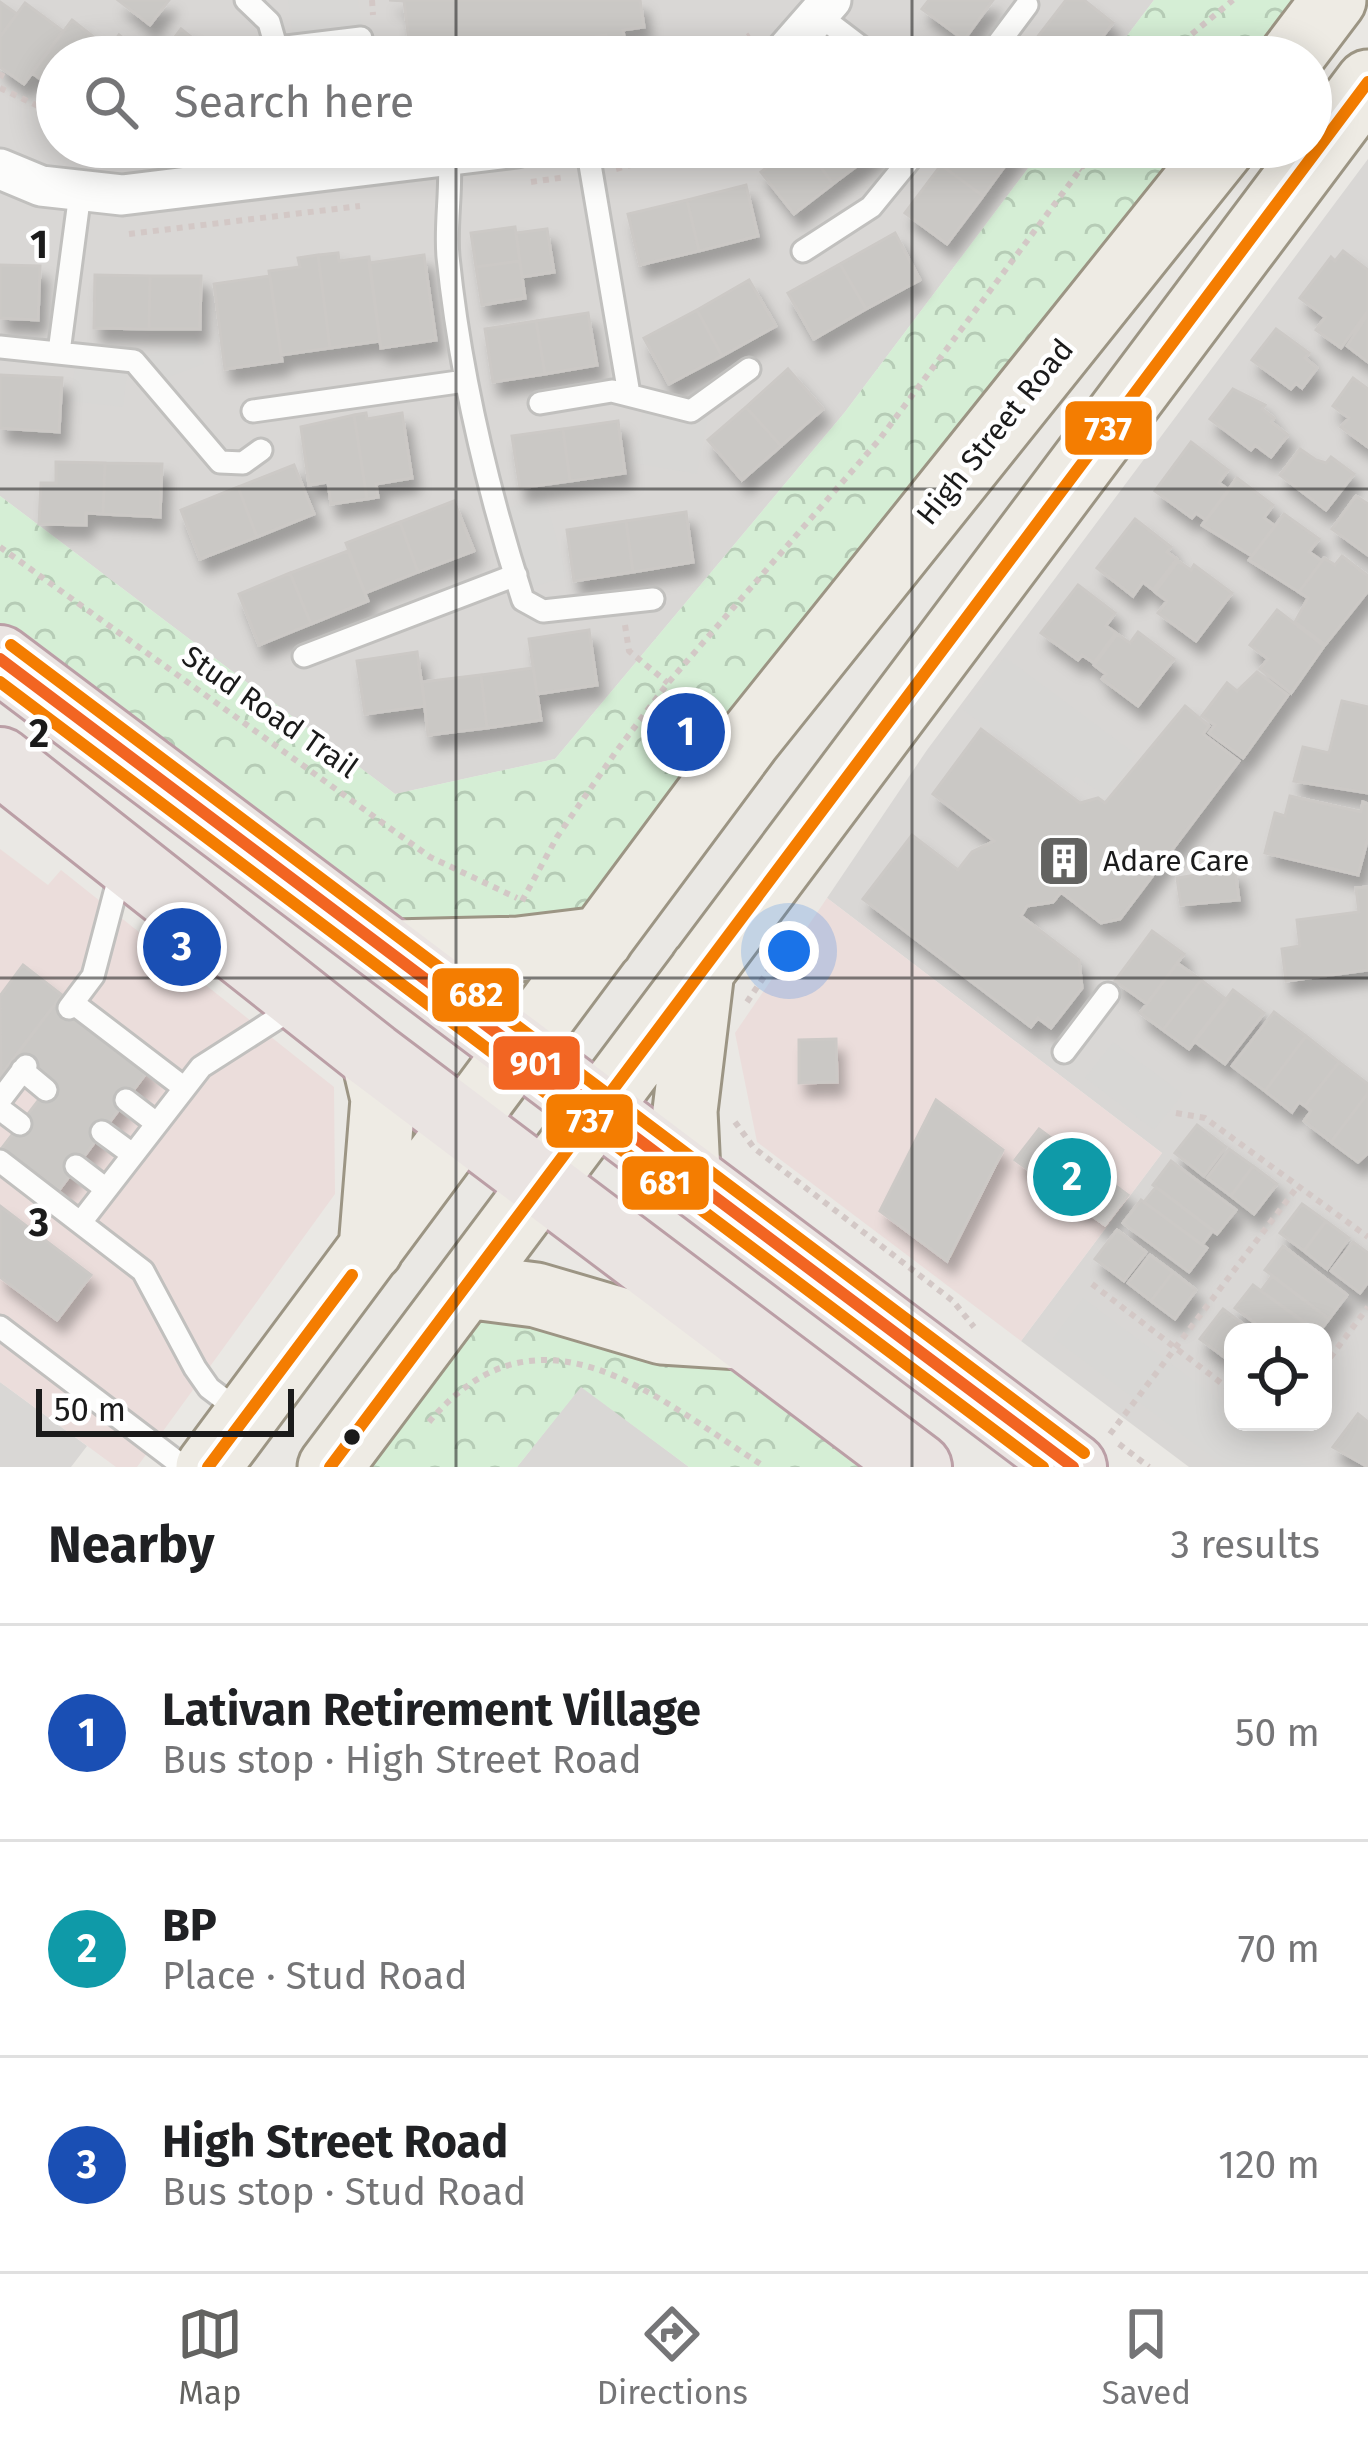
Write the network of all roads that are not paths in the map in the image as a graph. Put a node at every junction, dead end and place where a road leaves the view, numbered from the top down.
1 (246, 0) edge
2 (1334, 0) edge
3 (1028, 5) dead end
4 (825, 8) edge
5 (274, 36) edge
6 (800, 36) edge
7 (853, 36) edge
8 (1004, 36) edge
9 (1307, 36) edge
10 (1368, 82) edge
11 (1332, 130) edge
12 (266, 168) edge
13 (450, 168) edge
14 (590, 168) edge
15 (903, 168) edge
16 (1207, 168) edge
17 (1212, 168) edge
18 (1303, 168) edge
19 (0, 170) edge
20 (1285, 192) junction
21 (80, 194) junction
22 (803, 251) dead end
23 (0, 347) edge
24 (59, 352) junction
25 (749, 369) dead end
26 (465, 381) junction
27 (629, 394) junction
28 (540, 403) dead end
29 (253, 411) dead end
30 (260, 451) dead end
31 (516, 575) junction
32 (653, 599) dead end
33 (304, 656) dead end
34 (0, 659) edge
35 (0, 761) edge
36 (123, 860) junction
37 (601, 939) junction
38 (392, 952) junction
39 (703, 963) junction
40 (1108, 994) dead end
41 (304, 1002) junction
42 (520, 1048) junction
43 (1064, 1052) dead end
44 (373, 1056) junction
45 (183, 1087) junction
46 (46, 1090) dead end
47 (126, 1100) dead end
48 (0, 1104) edge
49 (598, 1105) junction
50 (156, 1123) junction
51 (20, 1124) dead end
52 (464, 1125) junction
53 (102, 1132) dead end
54 (132, 1154) junction
55 (0, 1161) edge
56 (76, 1166) dead end
57 (688, 1173) junction
58 (543, 1182) junction
59 (106, 1189) junction
60 (81, 1222) junction
61 (371, 1249) junction
62 (466, 1286) junction
63 (0, 1327) edge
64 (740, 1337) junction
65 (247, 1417) junction
66 (1091, 1452) edge
67 (184, 1467) edge
68 (208, 1467) edge
69 (330, 1467) edge
70 (918, 1467) edge

1 - 5 lane
2 - 9 main road
3 - 8 lane
4 - 6 street
4 - 7 lane
10 - 11 main road
12 - 21 street
13 - 26 lane
14 - 27 lane
15 - 22 lane
16 - 37 main road, High Street Road
17 - 20 main road
18 - 20 main road
19 - 21 street
20 - 39 main road
21 - 24 lane
23 - 24 lane
24 - 30 lane
25 - 27 lane
26 - 29 lane
26 - 31 lane
27 - 28 lane
31 - 32 lane
31 - 33 lane
34 - 38 highway
35 - 36 highway
36 - 41 highway
36 - 45 lane
37 - 38 main road
37 - 42 main road, High Street Road
38 - 42 highway
39 - 49 main road
39 - 57 main road
40 - 43 lane
41 - 44 highway
41 - 45 lane
42 - 49 highway
42 - 52 main road, High Street Road
44 - 52 highway
44 - 61 main road
45 - 50 lane
46 - 48 lane
47 - 50 lane
48 - 51 lane
49 - 57 highway
49 - 58 main road
50 - 54 lane
52 - 58 highway
52 - 61 main road, High Street Road
53 - 54 lane
54 - 59 lane
55 - 60 lane
56 - 59 lane
57 - 66 highway
58 - 62 main road
58 - 64 highway
59 - 60 lane
60 - 65 lane
61 - 65 main road, High Street Road
62 - 64 main road
62 - 69 main road
63 - 67 lane
64 - 70 highway
65 - 68 main road, High Street Road

